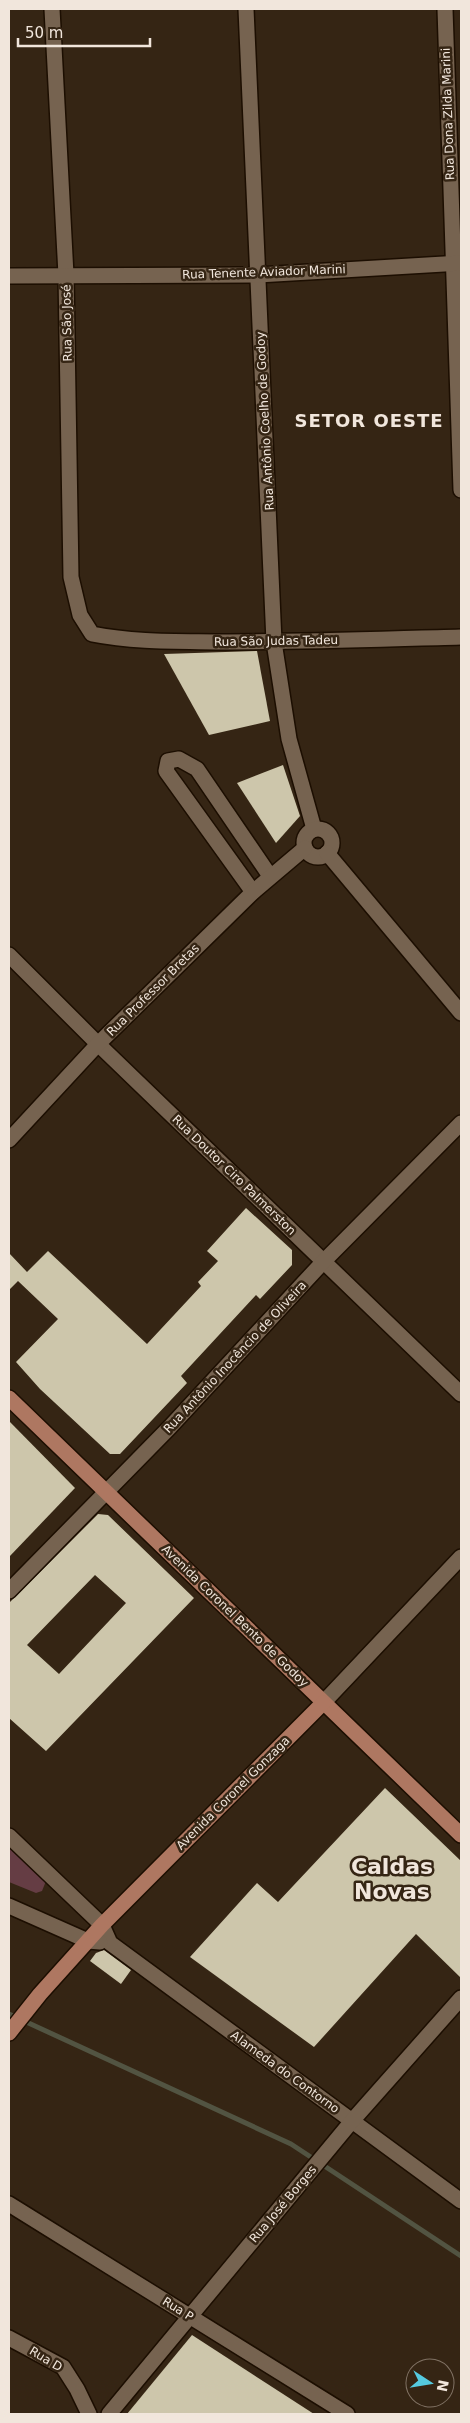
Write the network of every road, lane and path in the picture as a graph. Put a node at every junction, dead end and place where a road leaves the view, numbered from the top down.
1 (52, 9) edge
2 (246, 9) edge
3 (445, 9) edge
4 (457, 263) edge
5 (66, 275) junction
6 (258, 275) junction
7 (9, 276) edge
8 (461, 490) edge
9 (92, 634) joint
10 (461, 637) edge
11 (274, 642) junction
12 (314, 829) junction
13 (305, 848) junction
14 (327, 853) junction
15 (270, 876) junction
16 (253, 892) junction
17 (9, 955) edge
18 (461, 1013) edge
19 (98, 1044) junction
20 (461, 1123) edge
21 (9, 1140) edge
22 (323, 1262) junction
23 (461, 1394) edge
24 (9, 1398) edge
25 (106, 1490) junction
26 (461, 1557) edge
27 (9, 1590) edge
28 (323, 1703) junction
29 (461, 1835) edge
30 (9, 1836) edge
31 (9, 1906) edge
32 (102, 1925) junction
33 (88, 1941) junction
34 (110, 1943) junction
35 (461, 1998) edge
36 (9, 2033) edge
37 (352, 2121) junction
38 (461, 2202) edge
39 (9, 2204) edge
40 (189, 2316) junction
41 (9, 2338) edge
42 (89, 2414) edge
43 (109, 2414) edge
44 (347, 2414) edge

1 - 5 street, Rua São José
2 - 6 street, Rua Antônio Coelho de Godoy
3 - 4 street, Rua Dona Zilda Marini
4 - 6 street, Rua Tenente Aviador Marini
4 - 8 street, Rua Dona Zilda Marini
5 - 6 street, Rua Tenente Aviador Marini
5 - 7 street, Rua Tenente Aviador Marini
5 - 9 street, Rua São José
6 - 11 street, Rua Antônio Coelho de Godoy
9 - 11 street, Rua São Judas Tadeu
10 - 11 street, Rua São Judas Tadeu
11 - 12 street, Rua Antônio Coelho de Godoy
12 - 13 street
12 - 14 street
13 - 14 street
13 - 15 street, Rua Professor Bretas
14 - 18 street
15 - 16 street, Rua Professor Bretas
15 - 16 street
16 - 19 street, Rua Professor Bretas
17 - 19 street, Rua Doutor Ciro Palmerston
19 - 21 street, Rua Professor Bretas
19 - 22 street, Rua Doutor Ciro Palmerston
20 - 22 street, Rua Antônio Inocêncio de Oliveira
22 - 23 street, Rua Doutor Ciro Palmerston
22 - 25 street, Rua Antônio Inocêncio de Oliveira
24 - 25 main road, Avenida Coronel Bento de Godoy
25 - 27 street, Rua Antônio Inocêncio de Oliveira
25 - 28 main road, Avenida Coronel Bento de Godoy
26 - 28 street, Avenida Coronel Gonzaga
28 - 29 main road, Avenida Coronel Bento de Godoy
28 - 32 main road, Avenida Coronel Gonzaga
30 - 32 street
31 - 33 street
32 - 33 main road, Avenida Coronel Gonzaga
32 - 34 street, Alameda do Contorno
33 - 34 street
33 - 36 main road, Avenida Coronel Gonzaga
34 - 37 street, Alameda do Contorno
35 - 37 street, Rua José Borges
37 - 38 street, Alameda do Contorno
37 - 40 street, Rua José Borges
39 - 40 street, Rua P
40 - 43 street, Rua José Borges
40 - 44 street, Rua P
41 - 42 street, Rua D

